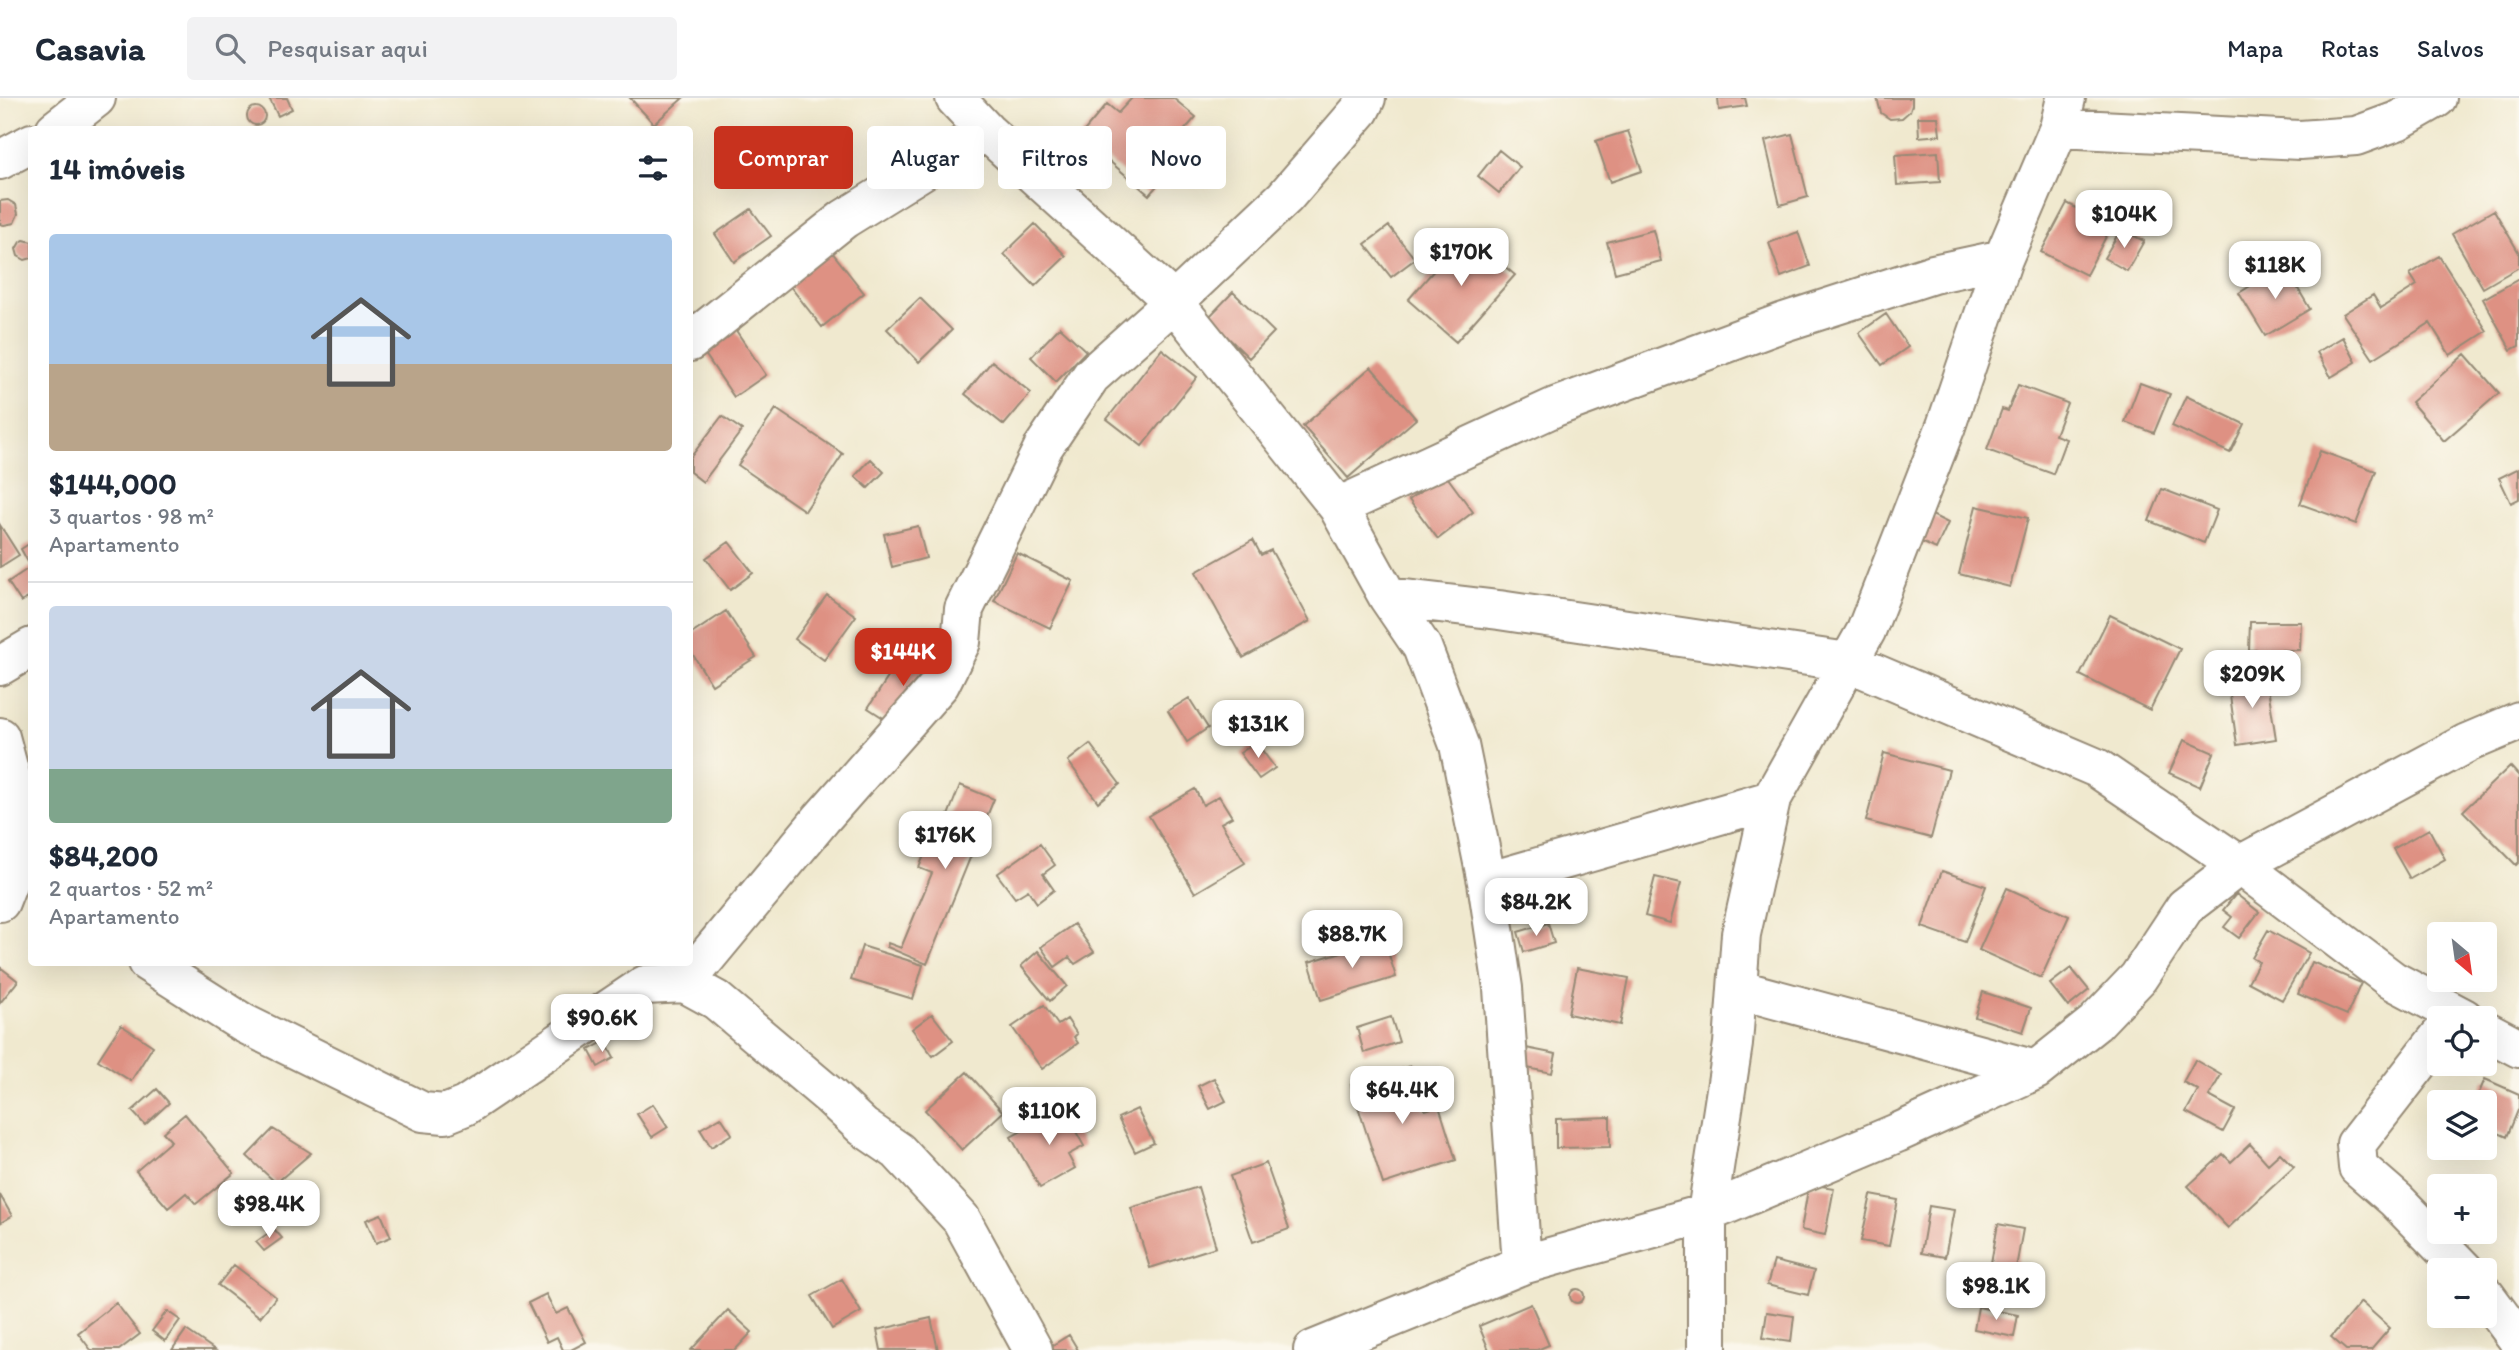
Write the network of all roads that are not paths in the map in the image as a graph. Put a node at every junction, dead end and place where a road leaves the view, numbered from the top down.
1 (96, 98) edge
2 (955, 98) edge
3 (1366, 98) edge
4 (2437, 98) edge
5 (2062, 113) edge
6 (60, 126) edge
7 (986, 131) junction
8 (28, 145) edge
9 (0, 160) edge
10 (2003, 259) junction
11 (1174, 302) junction
12 (693, 340) edge
13 (1338, 507) junction
14 (1388, 597) junction
15 (28, 649) edge
16 (1848, 662) junction
17 (0, 666) edge
18 (2519, 721) edge
19 (0, 737) edge
20 (1771, 800) junction
21 (2240, 865) junction
22 (1487, 882) junction
23 (14, 889) edge
24 (153, 966) edge
25 (685, 983) junction
26 (1737, 989) junction
27 (2432, 1006) edge
28 (2497, 1039) edge
29 (2519, 1048) edge
30 (2427, 1062) edge
31 (2036, 1070) junction
32 (1707, 1213) junction
33 (2452, 1258) edge
34 (1522, 1265) junction
35 (2497, 1312) edge
36 (2519, 1342) edge
37 (1033, 1350) edge
38 (1312, 1350) edge
39 (1707, 1350) edge

1 - 6 street
2 - 7 street
3 - 11 street
4 - 5 street
5 - 10 street
7 - 11 street
7 - 12 street
8 - 9 street
10 - 13 street
10 - 16 street
11 - 13 street
11 - 25 street
13 - 14 street
14 - 16 street
14 - 22 street
15 - 17 street
16 - 20 street
16 - 21 street
18 - 21 street
19 - 23 street
20 - 22 street
20 - 26 street
21 - 27 street
21 - 31 street
22 - 34 street
24 - 25 street
25 - 37 street
26 - 31 street
26 - 32 street
28 - 29 street
30 - 33 street
31 - 32 street
32 - 34 street
32 - 39 street
34 - 38 street
35 - 36 street

